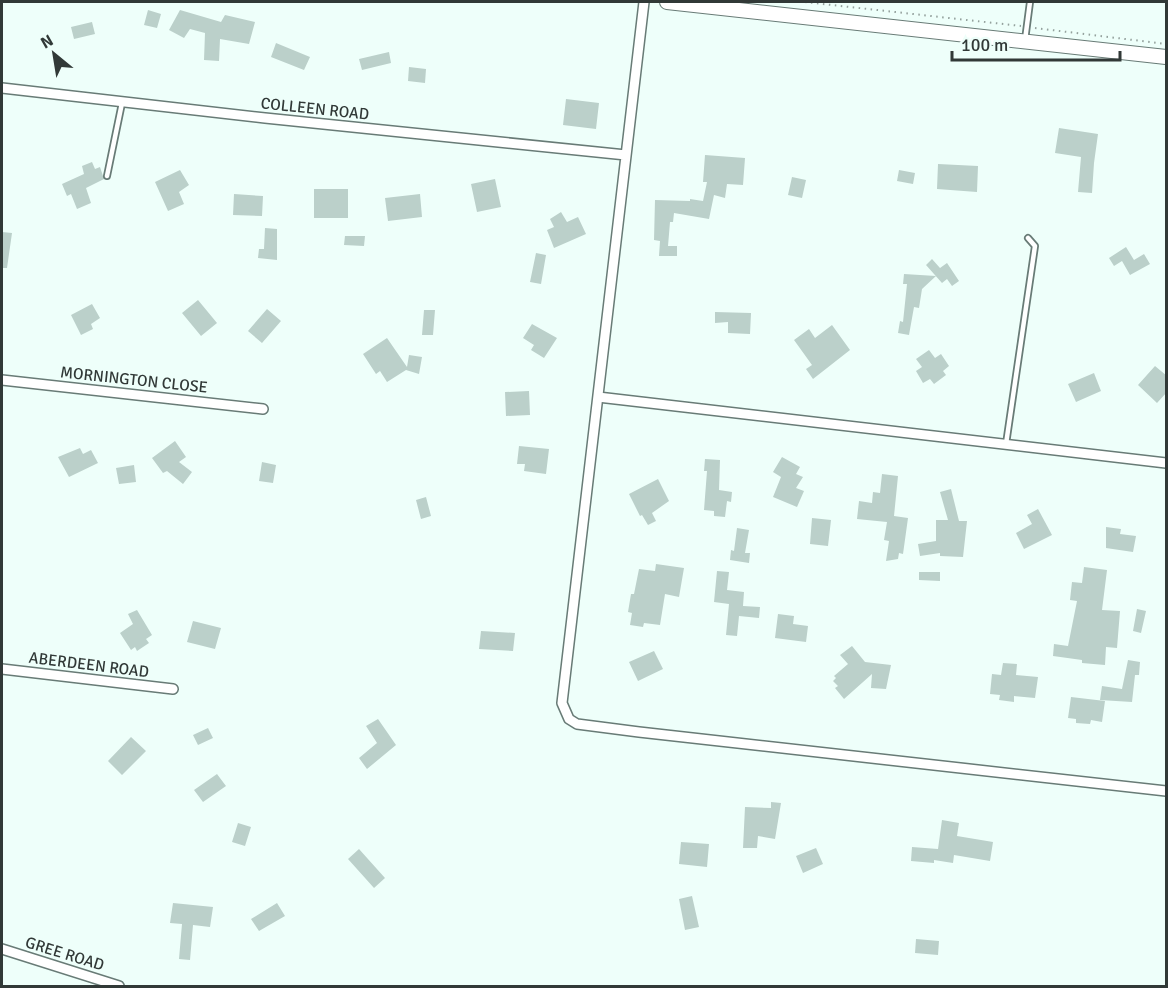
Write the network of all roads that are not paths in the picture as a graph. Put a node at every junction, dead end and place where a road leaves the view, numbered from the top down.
1 (644, 2) edge
2 (667, 2) edge
3 (1030, 2) edge
4 (1025, 42) junction
5 (1167, 57) edge
6 (2, 88) edge
7 (122, 102) junction
8 (626, 155) junction
9 (107, 176) dead end
10 (1028, 238) dead end
11 (2, 380) edge
12 (598, 397) junction
13 (263, 409) dead end
14 (1006, 444) junction
15 (1167, 462) edge
16 (2, 669) edge
17 (173, 689) dead end
18 (1167, 790) edge
19 (2, 949) edge
20 (119, 987) edge

1 - 8 street
2 - 4 main road
3 - 4 lane
4 - 5 main road
6 - 7 street, COLLEEN ROAD
7 - 8 street, COLLEEN ROAD
7 - 9 lane
8 - 12 street
10 - 14 lane
11 - 13 street, MORNINGTON CLOSE
12 - 14 street
12 - 18 street
14 - 15 street
16 - 17 street, ABERDEEN ROAD
19 - 20 street, GREE ROAD

